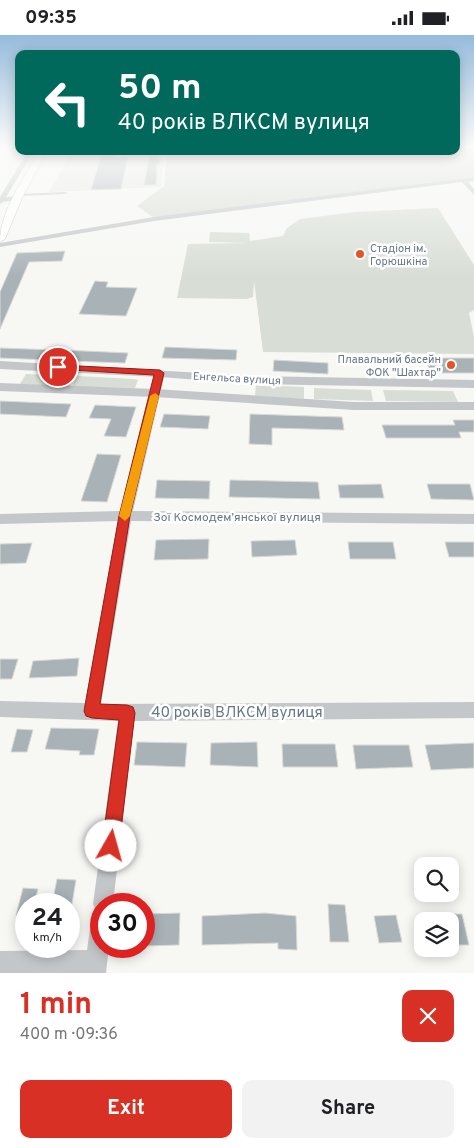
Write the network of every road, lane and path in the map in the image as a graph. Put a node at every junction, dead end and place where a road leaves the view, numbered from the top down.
1 (23, 190) edge
2 (386, 190) edge
3 (66, 193) dead end
4 (19, 197) junction
5 (0, 200) edge
6 (0, 239) edge
7 (0, 245) edge
8 (0, 365) edge
9 (160, 373) junction
10 (474, 384) edge
11 (0, 387) edge
12 (155, 393) junction
13 (474, 406) edge
14 (125, 516) junction
15 (0, 519) edge
16 (474, 519) edge
17 (0, 709) edge
18 (474, 710) edge
19 (92, 711) junction
20 (127, 713) junction
21 (105, 893) edge
22 (0, 962) edge
23 (96, 967) edge

1 - 4 main road
2 - 7 street
3 - 4 lane
4 - 5 street
4 - 6 main road
8 - 9 street, Енгельса вулиця
9 - 10 street, Енгельса вулиця
9 - 12 street
11 - 12 street, Енгельса вулиця
12 - 13 street, Енгельса вулиця
12 - 14 street
14 - 15 street, Зої Космодем’янської вулиця
14 - 16 street, Зої Космодем’янської вулиця
14 - 19 street
17 - 19 street, 40 років ВЛКСМ вулиця
18 - 20 street, 40 років ВЛКСМ вулиця
19 - 20 street, 40 років ВЛКСМ вулиця
20 - 21 street
22 - 23 street

